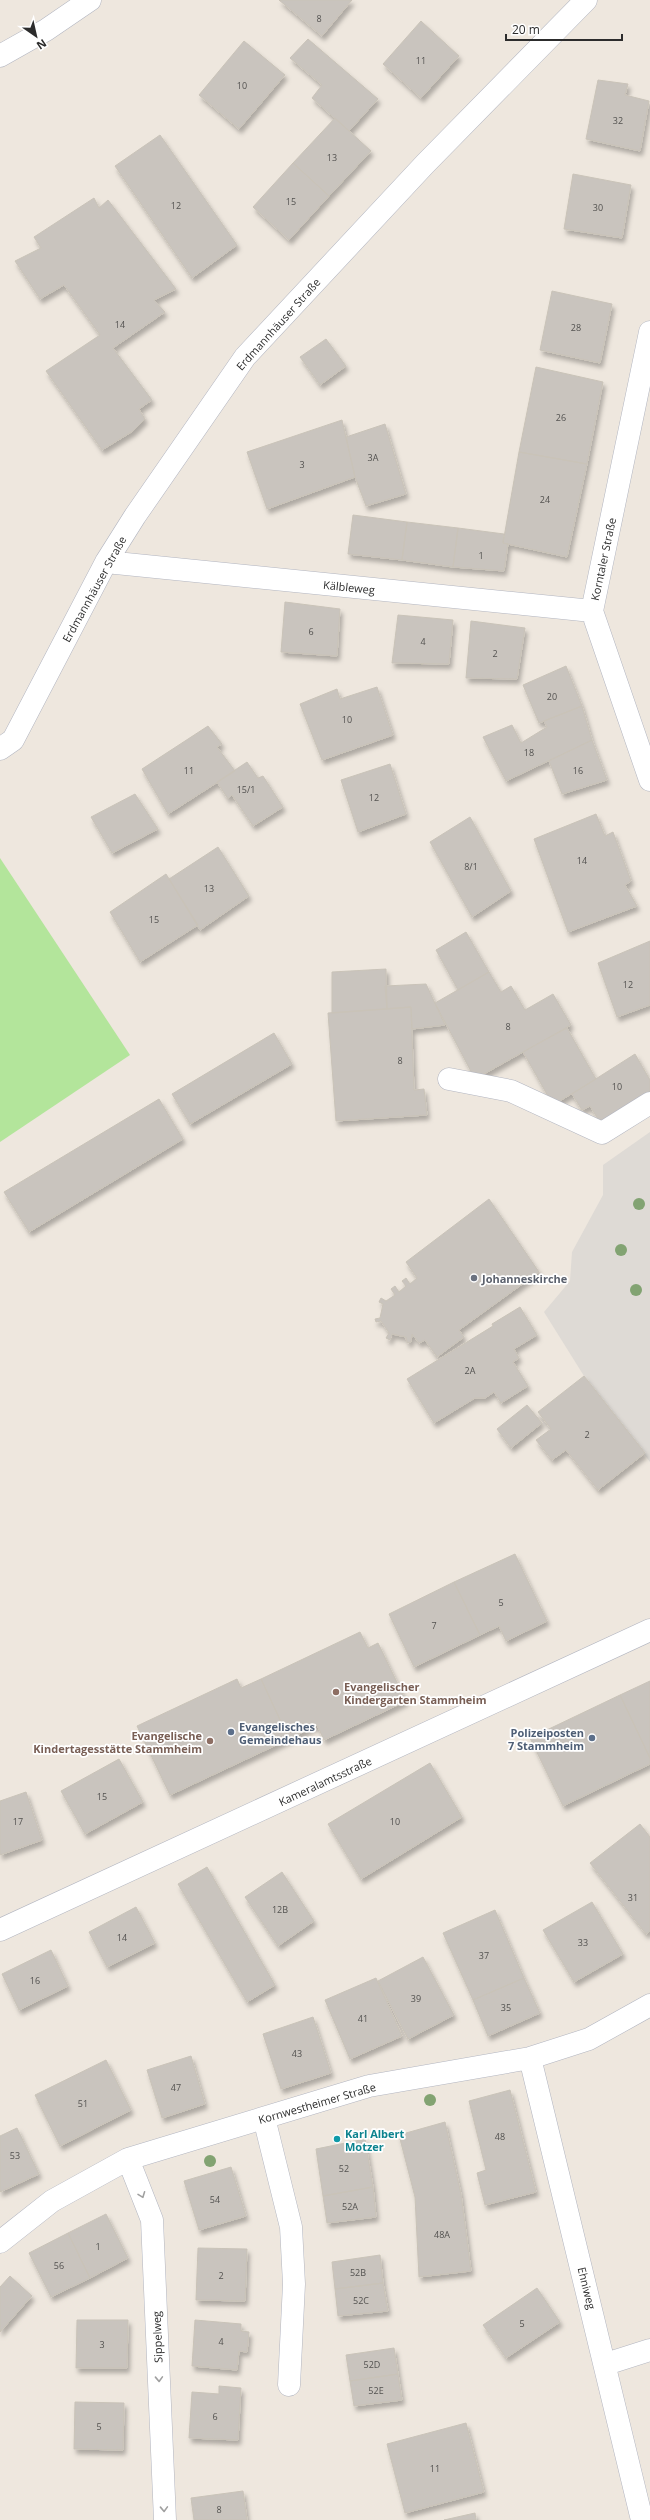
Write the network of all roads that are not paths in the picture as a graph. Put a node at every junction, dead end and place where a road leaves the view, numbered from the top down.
1 (90, 0) edge
2 (586, 0) edge
3 (0, 56) edge
4 (650, 332) edge
5 (106, 562) junction
6 (592, 611) junction
7 (6, 744) edge
8 (650, 780) edge
9 (449, 1080) dead end
10 (650, 1104) edge
11 (650, 1630) edge
12 (0, 1930) edge
13 (650, 2005) edge
14 (530, 2058) junction
15 (264, 2118) junction
16 (128, 2159) junction
17 (0, 2242) edge
18 (650, 2350) edge
19 (606, 2364) junction
20 (289, 2385) dead end
21 (165, 2520) edge
22 (642, 2520) edge

1 - 3 street
2 - 5 street, Erdmannhäuser Straße
4 - 6 street, Korntaler Straße
5 - 6 street, Kälbleweg
5 - 7 street, Erdmannhäuser Straße
6 - 8 street, Korntaler Straße
9 - 10 street
11 - 12 street, Kameralamtsstraße
13 - 14 street, Kornwestheimer Straße
14 - 15 street, Kornwestheimer Straße
14 - 19 street, Ehniweg
15 - 16 street, Kornwestheimer Straße
15 - 20 street
16 - 17 street, Kornwestheimer Straße
16 -> 21 street, Sippelweg
18 - 19 street
19 - 22 street, Ehniweg

